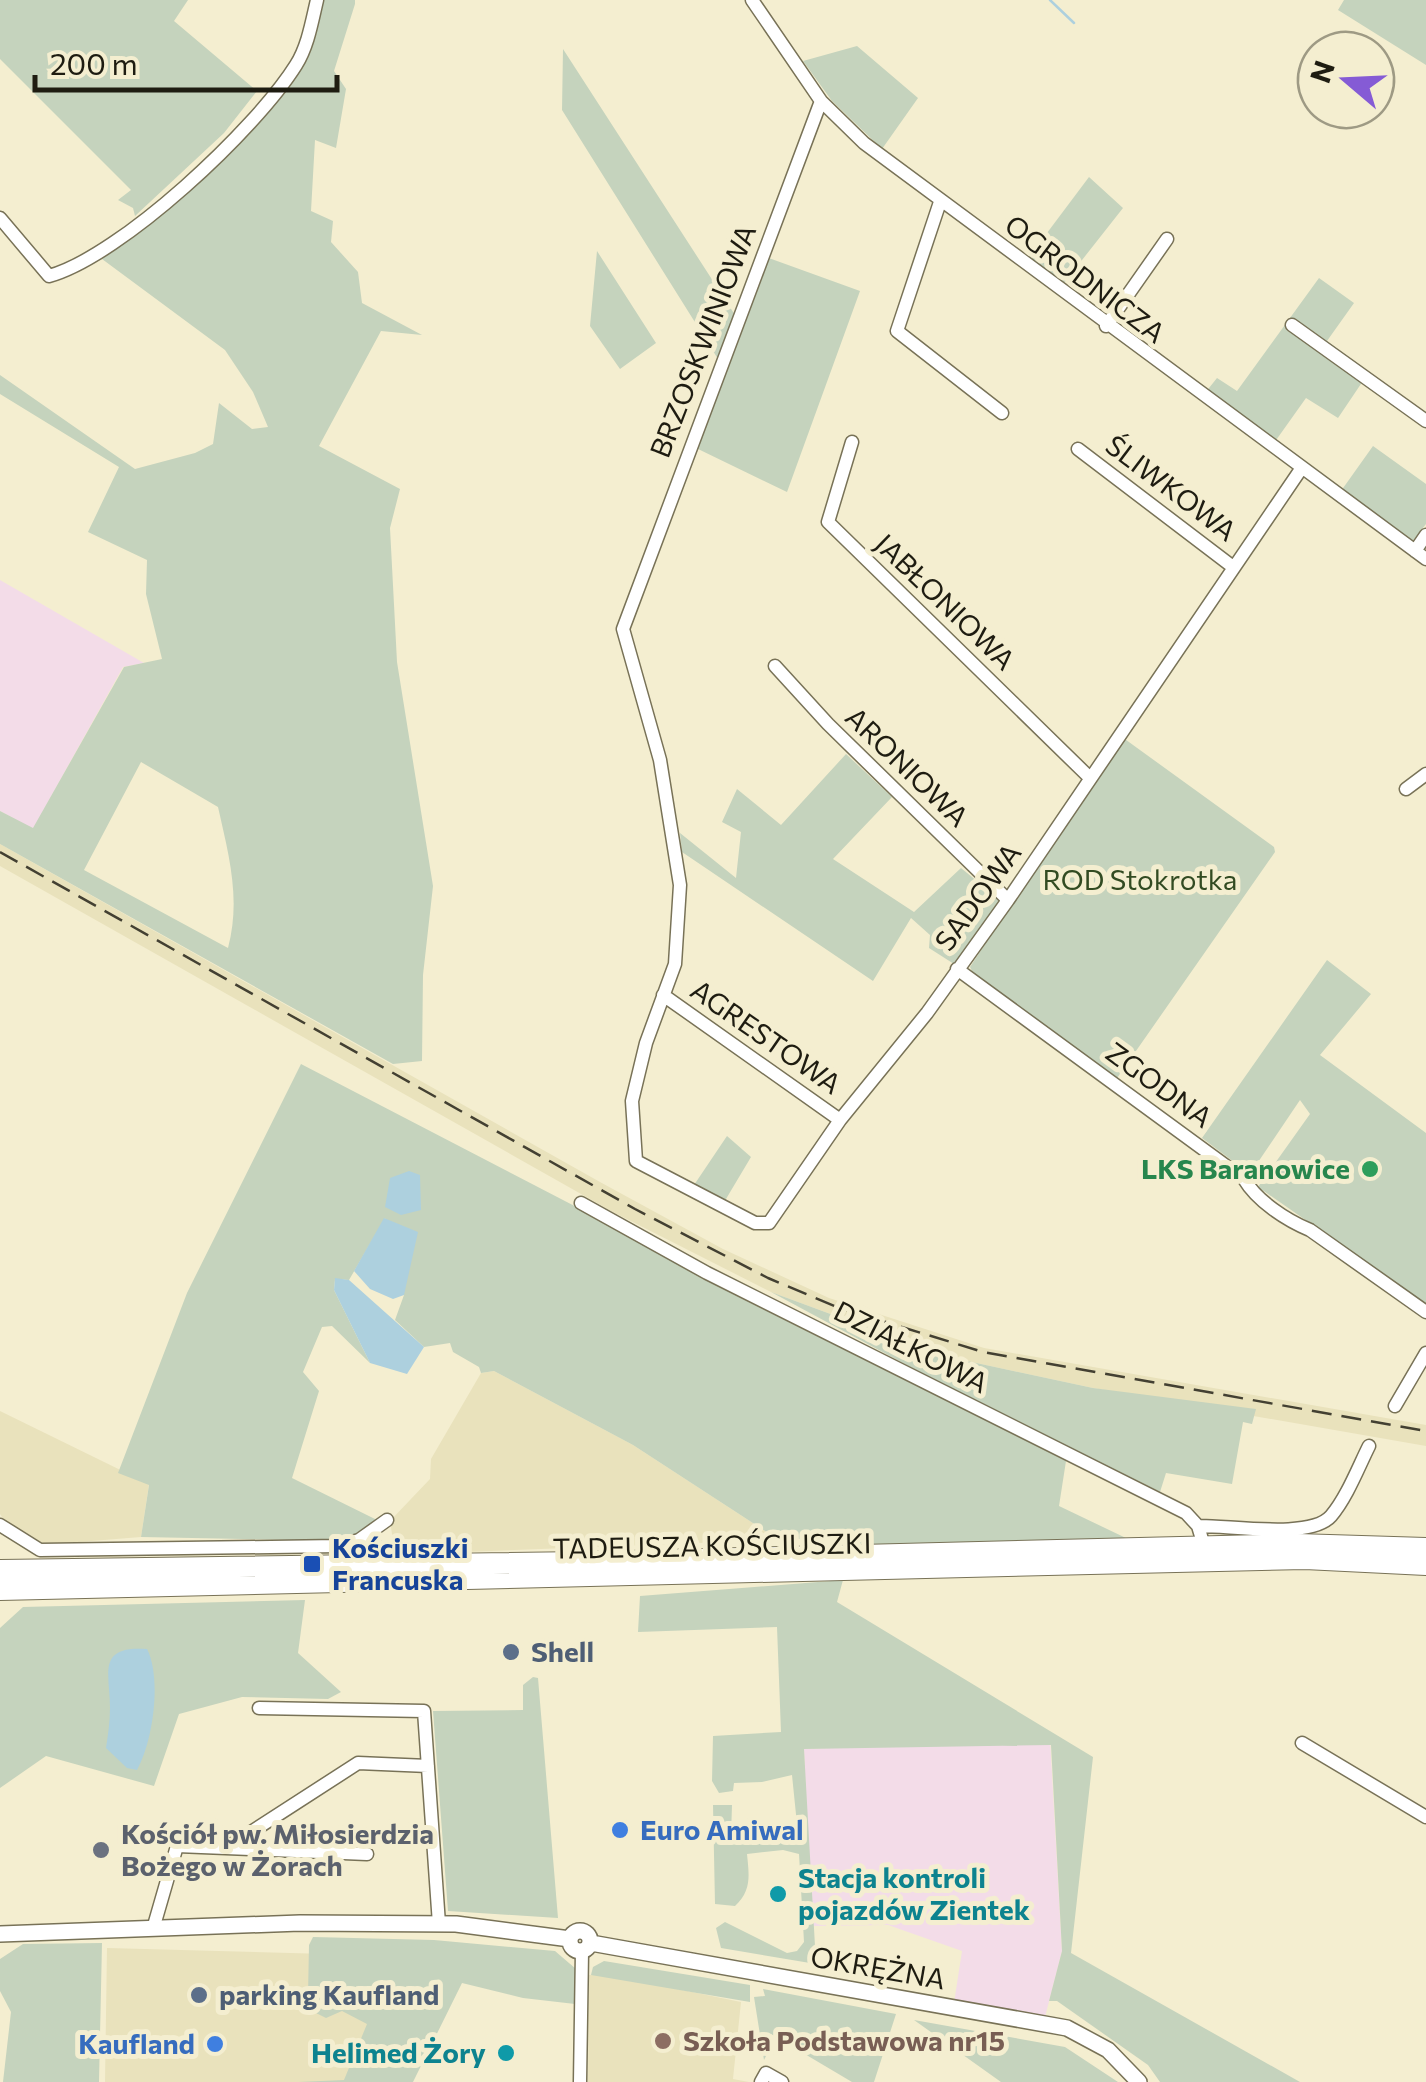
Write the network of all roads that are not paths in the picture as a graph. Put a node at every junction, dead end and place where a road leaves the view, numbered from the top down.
1 (318, 0) edge
2 (752, 0) edge
3 (821, 100) junction
4 (940, 202) junction
5 (0, 218) edge
6 (1168, 239) dead end
7 (1292, 325) dead end
8 (1106, 326) junction
9 (1002, 413) dead end
10 (1426, 421) edge
11 (852, 442) dead end
12 (1078, 448) dead end
13 (1301, 470) junction
14 (1426, 535) edge
15 (1420, 555) edge
16 (1234, 567) junction
17 (776, 666) dead end
18 (1426, 774) edge
19 (1088, 776) junction
20 (1406, 789) dead end
21 (1008, 900) junction
22 (958, 969) junction
23 (663, 995) junction
24 (840, 1120) junction
25 (636, 1161) joint
26 (581, 1202) dead end
27 (1426, 1312) edge
28 (1426, 1353) edge
29 (1394, 1406) dead end
30 (1369, 1446) dead end
31 (0, 1525) edge
32 (1201, 1536) junction
33 (359, 1540) junction
34 (1426, 1548) edge
35 (388, 1549) junction
36 (420, 1565) junction
37 (1426, 1566) edge
38 (0, 1570) edge
39 (0, 1590) edge
40 (37, 1590) junction
41 (0, 1609) edge
42 (259, 1708) dead end
43 (1302, 1743) dead end
44 (428, 1766) junction
45 (1426, 1817) edge
46 (226, 1848) junction
47 (367, 1854) dead end
48 (440, 1924) junction
49 (153, 1929) junction
50 (3, 1932) edge
51 (586, 1947) junction
52 (580, 2082) edge
53 (761, 2082) edge
54 (782, 2082) edge
55 (1139, 2082) edge

1 - 5 street
2 - 3 street, OGRODNICZA
3 - 4 street, OGRODNICZA
3 - 23 street, BRZOSKWINIOWA
4 - 8 street, OGRODNICZA
4 - 9 street
6 - 8 street
7 - 10 street
8 - 13 street, OGRODNICZA
11 - 19 street, JABŁONIOWA
12 - 16 street, ŚLIWKOWA
13 - 15 street, OGRODNICZA
13 - 16 street, SADOWA
14 - 15 street
16 - 19 street, SADOWA
17 - 21 street, ARONIOWA
18 - 20 street
19 - 21 street, SADOWA
21 - 22 street, SADOWA
22 - 24 street, SADOWA
22 - 27 street, ZGODNA
23 - 24 street, AGRESTOWA
23 - 25 street, BRZOSKWINIOWA
24 - 25 street, SADOWA
26 - 32 street, DZIAŁKOWA
28 - 29 street
30 - 32 street
31 - 33 street
32 - 34 main road, TADEUSZA KOŚCIUSZKI
32 - 36 main road, TADEUSZA KOŚCIUSZKI
33 - 35 street
33 - 35 street
35 - 36 street
36 - 38 main road, TADEUSZA KOŚCIUSZKI
37 - 40 main road, TADEUSZA KOŚCIUSZKI
39 - 40 main road, TADEUSZA KOŚCIUSZKI
40 - 41 main road
42 - 44 street
43 - 45 street
44 - 46 street
44 - 48 street
46 - 47 street
46 - 49 street
48 - 49 street
48 - 51 street, OKRĘŻNA
49 - 50 street
51 - 52 street
51 - 55 street, OKRĘŻNA
53 - 54 street

